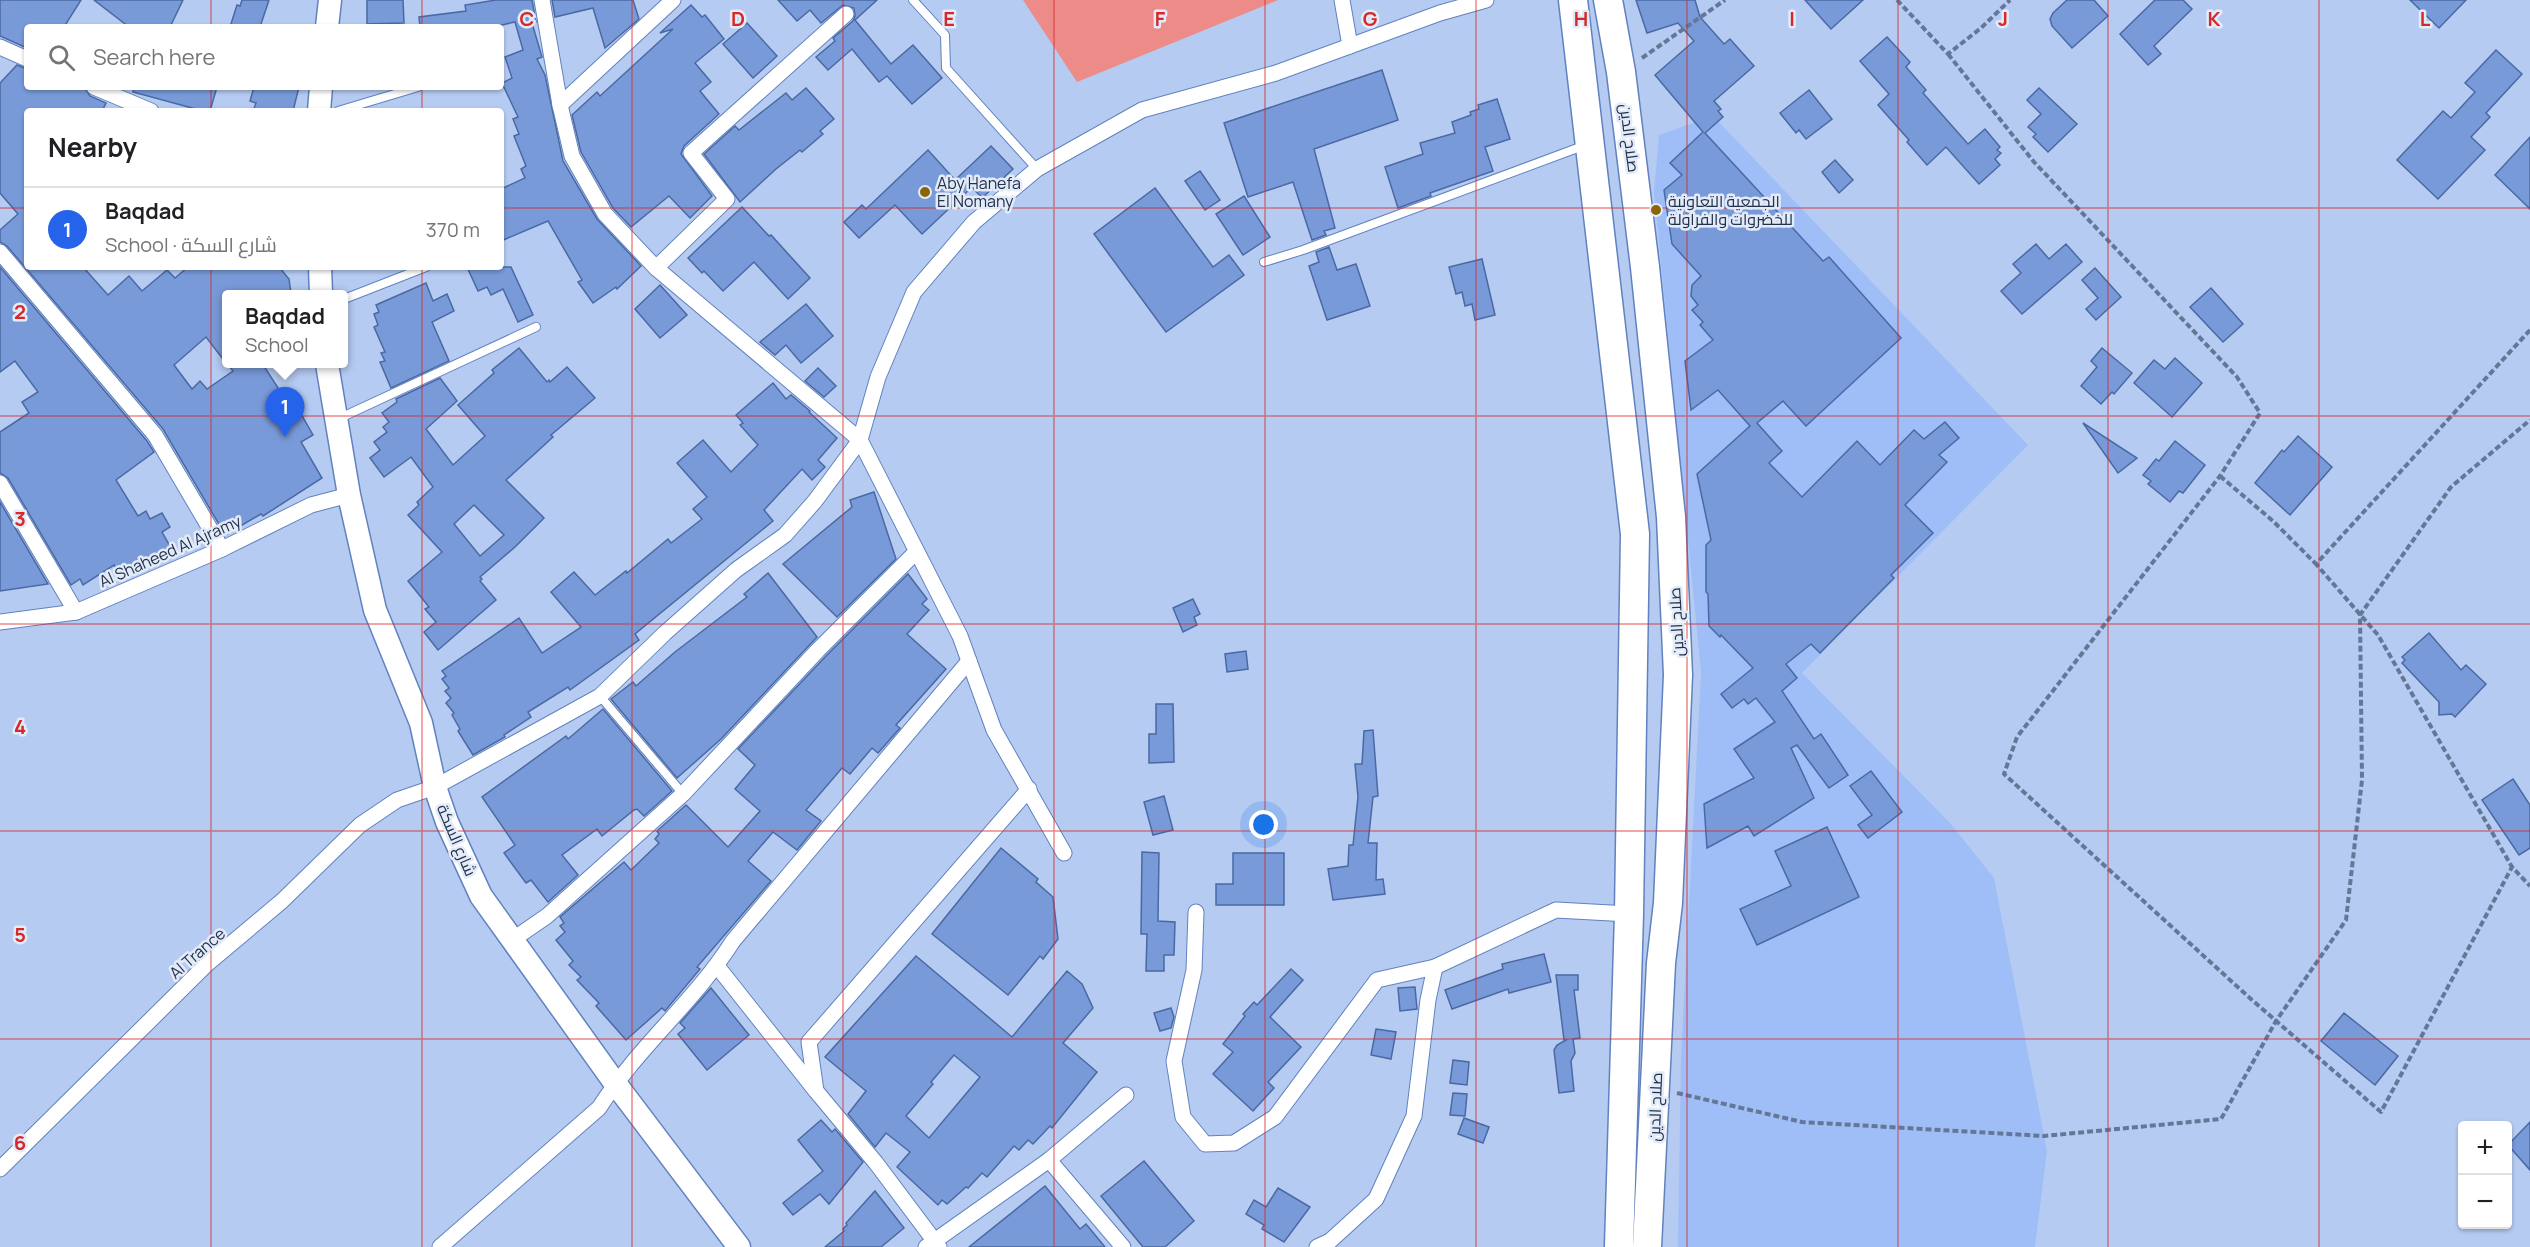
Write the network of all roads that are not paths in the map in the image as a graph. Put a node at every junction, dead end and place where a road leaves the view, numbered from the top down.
1 (330, 0) edge
2 (542, 0) edge
3 (673, 0) edge
4 (913, 0) edge
5 (1342, 0) edge
6 (1486, 0) edge
7 (1573, 0) edge
8 (1608, 0) edge
9 (846, 14) dead end
10 (327, 24) edge
11 (1350, 46) junction
12 (0, 47) edge
13 (24, 58) edge
14 (101, 90) edge
15 (321, 90) edge
16 (408, 90) edge
17 (560, 105) junction
18 (145, 108) edge
19 (319, 108) edge
20 (348, 108) edge
21 (1590, 144) junction
22 (1037, 169) junction
23 (0, 252) edge
24 (1264, 262) dead end
25 (656, 268) junction
26 (320, 270) edge
27 (418, 270) edge
28 (321, 290) edge
29 (348, 297) edge
30 (536, 327) dead end
31 (328, 368) edge
32 (336, 420) junction
33 (860, 440) junction
34 (0, 483) edge
35 (349, 495) junction
36 (222, 549) junction
37 (916, 552) junction
38 (76, 612) junction
39 (0, 622) edge
40 (969, 661) junction
41 (600, 696) junction
42 (435, 788) junction
43 (1029, 789) junction
44 (683, 794) junction
45 (1064, 853) dead end
46 (1196, 912) dead end
47 (1629, 914) junction
48 (512, 940) junction
49 (717, 966) junction
50 (1435, 967) junction
51 (615, 1083) junction
52 (816, 1091) junction
53 (1126, 1095) dead end
54 (1049, 1160) junction
55 (0, 1169) edge
56 (934, 1245) edge
57 (440, 1247) edge
58 (739, 1247) edge
59 (1123, 1247) edge
60 (1317, 1247) edge
61 (1619, 1247) edge
62 (1647, 1247) edge

1 - 10 street
2 - 17 street
3 - 17 street
4 - 22 lane
5 - 11 street
6 - 11 street
7 - 21 highway, صلاح الدين
8 - 62 highway, صلاح الدين
9 - 25 street
11 - 22 street
12 - 13 street
14 - 18 street
15 - 19 street
16 - 20 lane
17 - 25 street
21 - 24 lane
21 - 47 highway, صلاح الدين
22 - 33 street
23 - 36 street
25 - 33 street
26 - 28 street
27 - 29 lane
30 - 32 lane
31 - 32 street, شارع السكة
32 - 35 street, شارع السكة
33 - 37 street
33 - 41 street, Al Trance
34 - 38 street
35 - 36 street, Al Shaheed Al Ajramy
35 - 42 street, شارع السكة
36 - 38 street, Al Shaheed Al Ajramy
37 - 40 street
37 - 44 street
38 - 39 street, Al Shaheed Al Ajramy
40 - 43 street
40 - 49 street
41 - 42 street, Al Trance
41 - 44 lane
42 - 48 street, شارع السكة
42 - 55 street, Al Trance
43 - 45 street
43 - 52 street
44 - 48 street
46 - 50 street
47 - 50 street
47 - 61 highway, صلاح الدين
48 - 51 street, شارع السكة
49 - 51 street
49 - 52 street
50 - 60 street
51 - 57 street
51 - 58 street, شارع السكة
52 - 56 street
53 - 54 street
54 - 56 street
54 - 59 street

